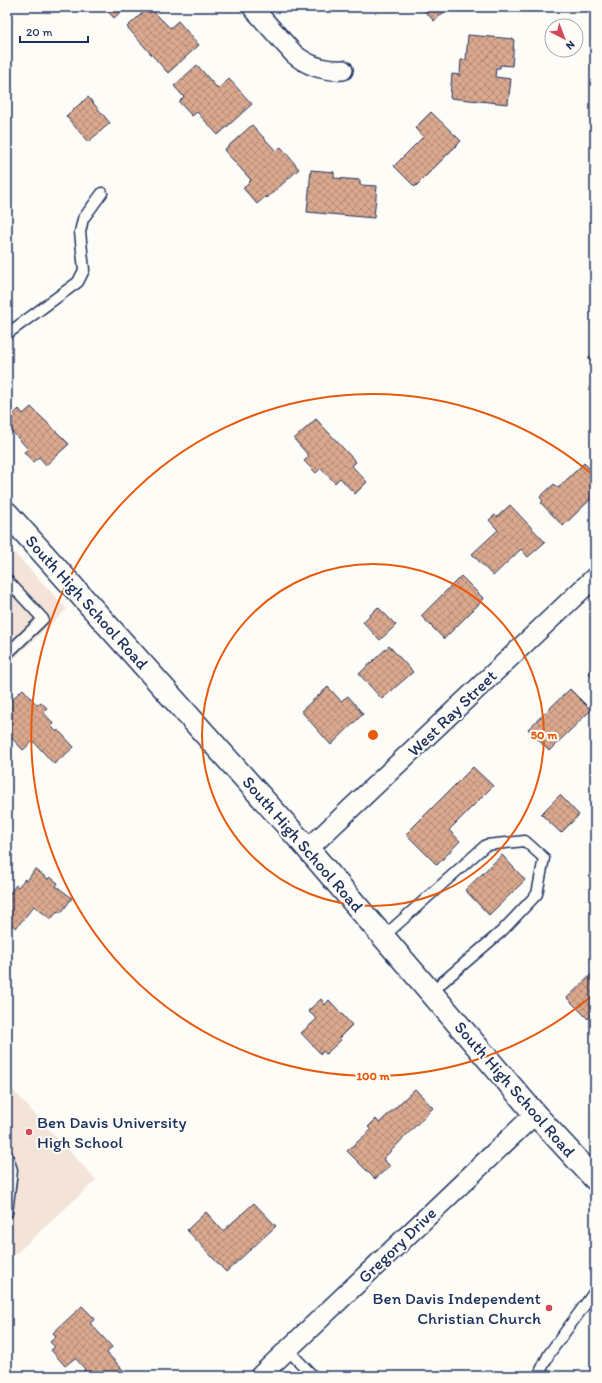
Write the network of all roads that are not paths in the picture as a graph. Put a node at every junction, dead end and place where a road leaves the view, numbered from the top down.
1 (252, 7) edge
2 (343, 70) dead end
3 (102, 193) dead end
4 (7, 334) edge
5 (7, 512) edge
6 (595, 577) edge
7 (7, 580) edge
8 (7, 654) edge
9 (308, 849) junction
10 (383, 937) junction
11 (431, 992) junction
12 (535, 1114) junction
13 (7, 1155) edge
14 (595, 1179) edge
15 (7, 1213) edge
16 (595, 1291) edge
17 (287, 1350) junction
18 (260, 1376) edge
19 (313, 1376) edge
20 (538, 1376) edge

1 - 2 street
3 - 4 lane
5 - 9 street, South High School Road
6 - 9 street, West Ray Street
7 - 8 lane
9 - 10 street, South High School Road
10 - 11 street, South High School Road
10 - 11 lane
11 - 12 street, South High School Road
12 - 14 street, South High School Road
12 - 17 street, Gregory Drive
13 - 15 lane
16 - 20 lane
17 - 18 street, Gregory Drive
17 - 19 lane

